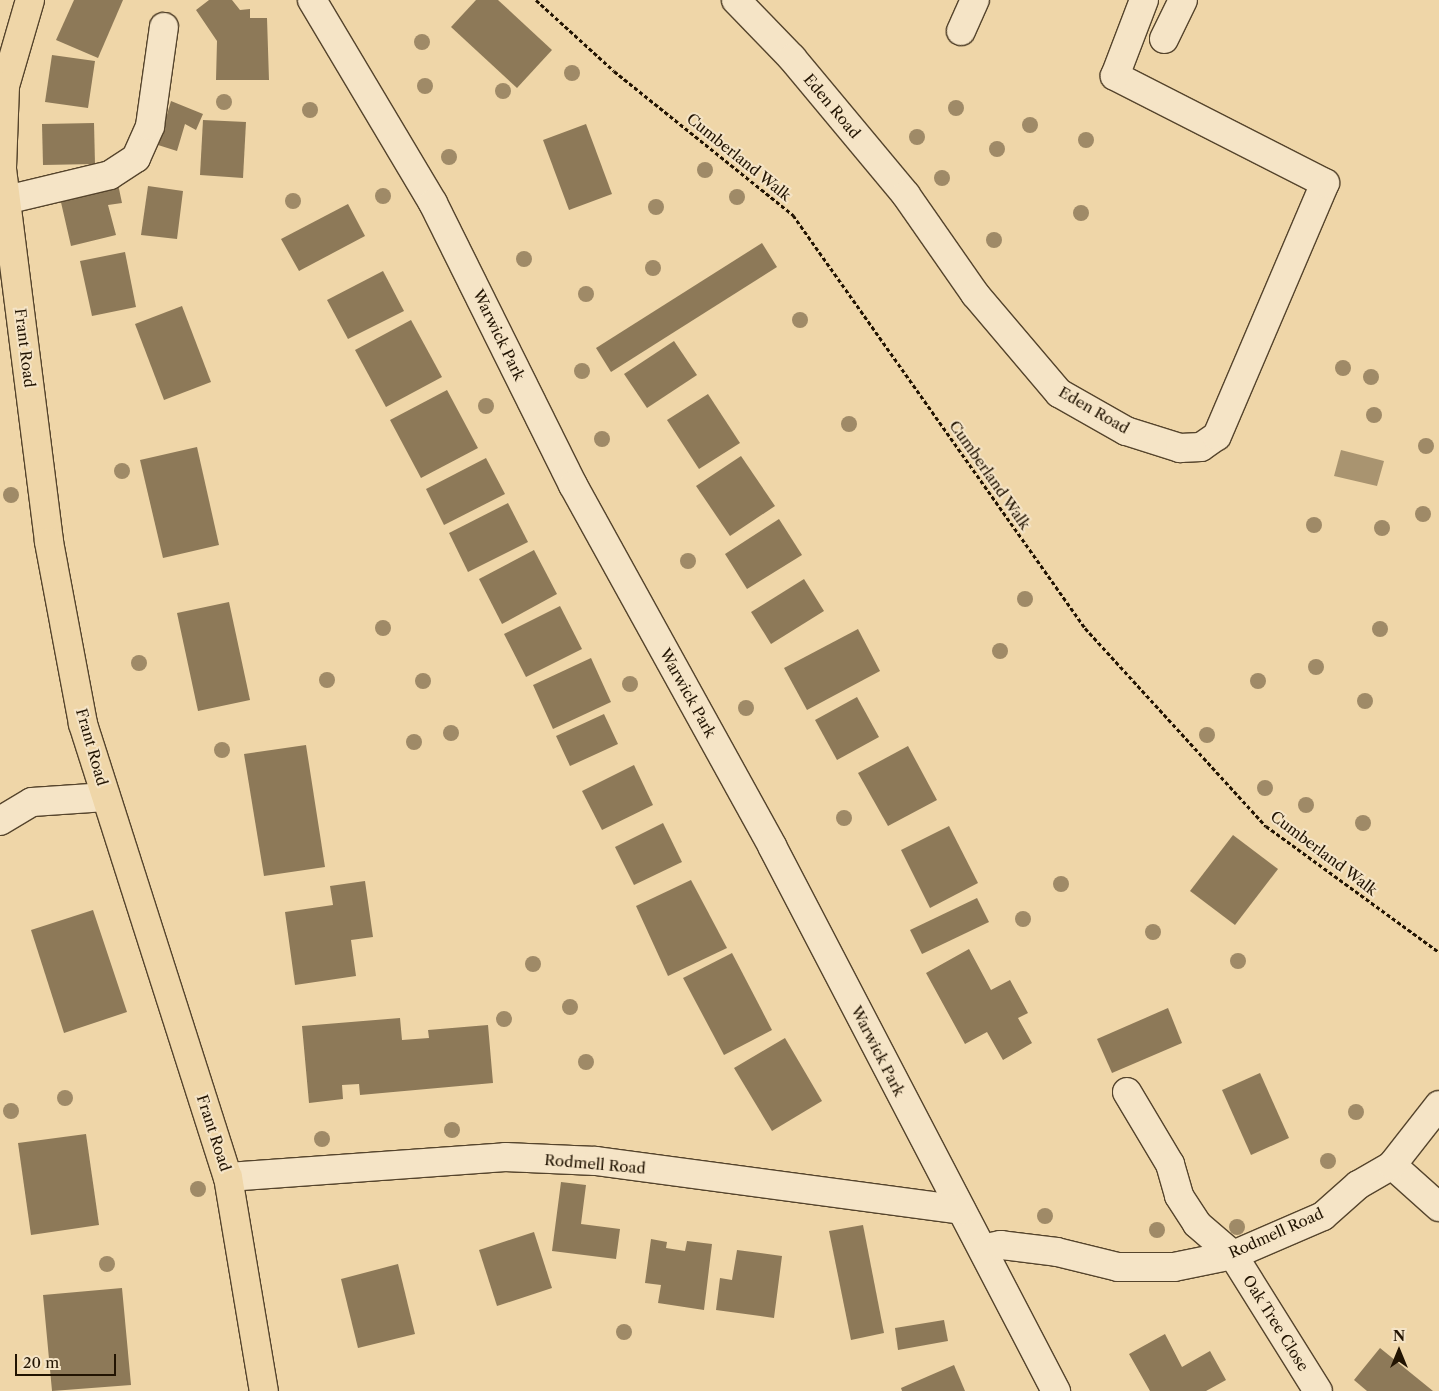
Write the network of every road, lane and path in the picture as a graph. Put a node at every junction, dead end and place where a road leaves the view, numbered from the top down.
1 (30, 0) edge
2 (312, 0) edge
3 (536, 0) edge
4 (736, 0) edge
5 (975, 0) edge
6 (1144, 0) edge
7 (1183, 0) edge
8 (164, 27) dead end
9 (961, 31) dead end
10 (1164, 39) dead end
11 (2, 116) edge
12 (6, 200) junction
13 (106, 797) junction
14 (0, 821) edge
15 (1439, 952) edge
16 (1127, 1092) dead end
17 (1439, 1105) edge
18 (1392, 1165) junction
19 (228, 1177) junction
20 (1439, 1207) edge
21 (961, 1210) junction
22 (982, 1249) junction
23 (1233, 1255) junction
24 (264, 1391) edge
25 (1056, 1391) edge
26 (1318, 1391) edge

1 - 11 main road, Frant Road
2 - 21 street, Warwick Park
3 - 15 path, Cumberland Walk
4 - 6 street, Eden Road
5 - 9 street
7 - 10 street
8 - 12 street
11 - 12 main road, Frant Road
12 - 13 main road, Frant Road
13 - 14 street
13 - 19 main road, Frant Road
16 - 23 street, Oak Tree Close
17 - 18 street, Rodmell Road
18 - 20 street
18 - 23 street, Rodmell Road
19 - 21 street, Rodmell Road
19 - 24 main road, Frant Road
21 - 22 street, Warwick Park
22 - 23 street, Rodmell Road
22 - 25 street, Warwick Park
23 - 26 street, Oak Tree Close

